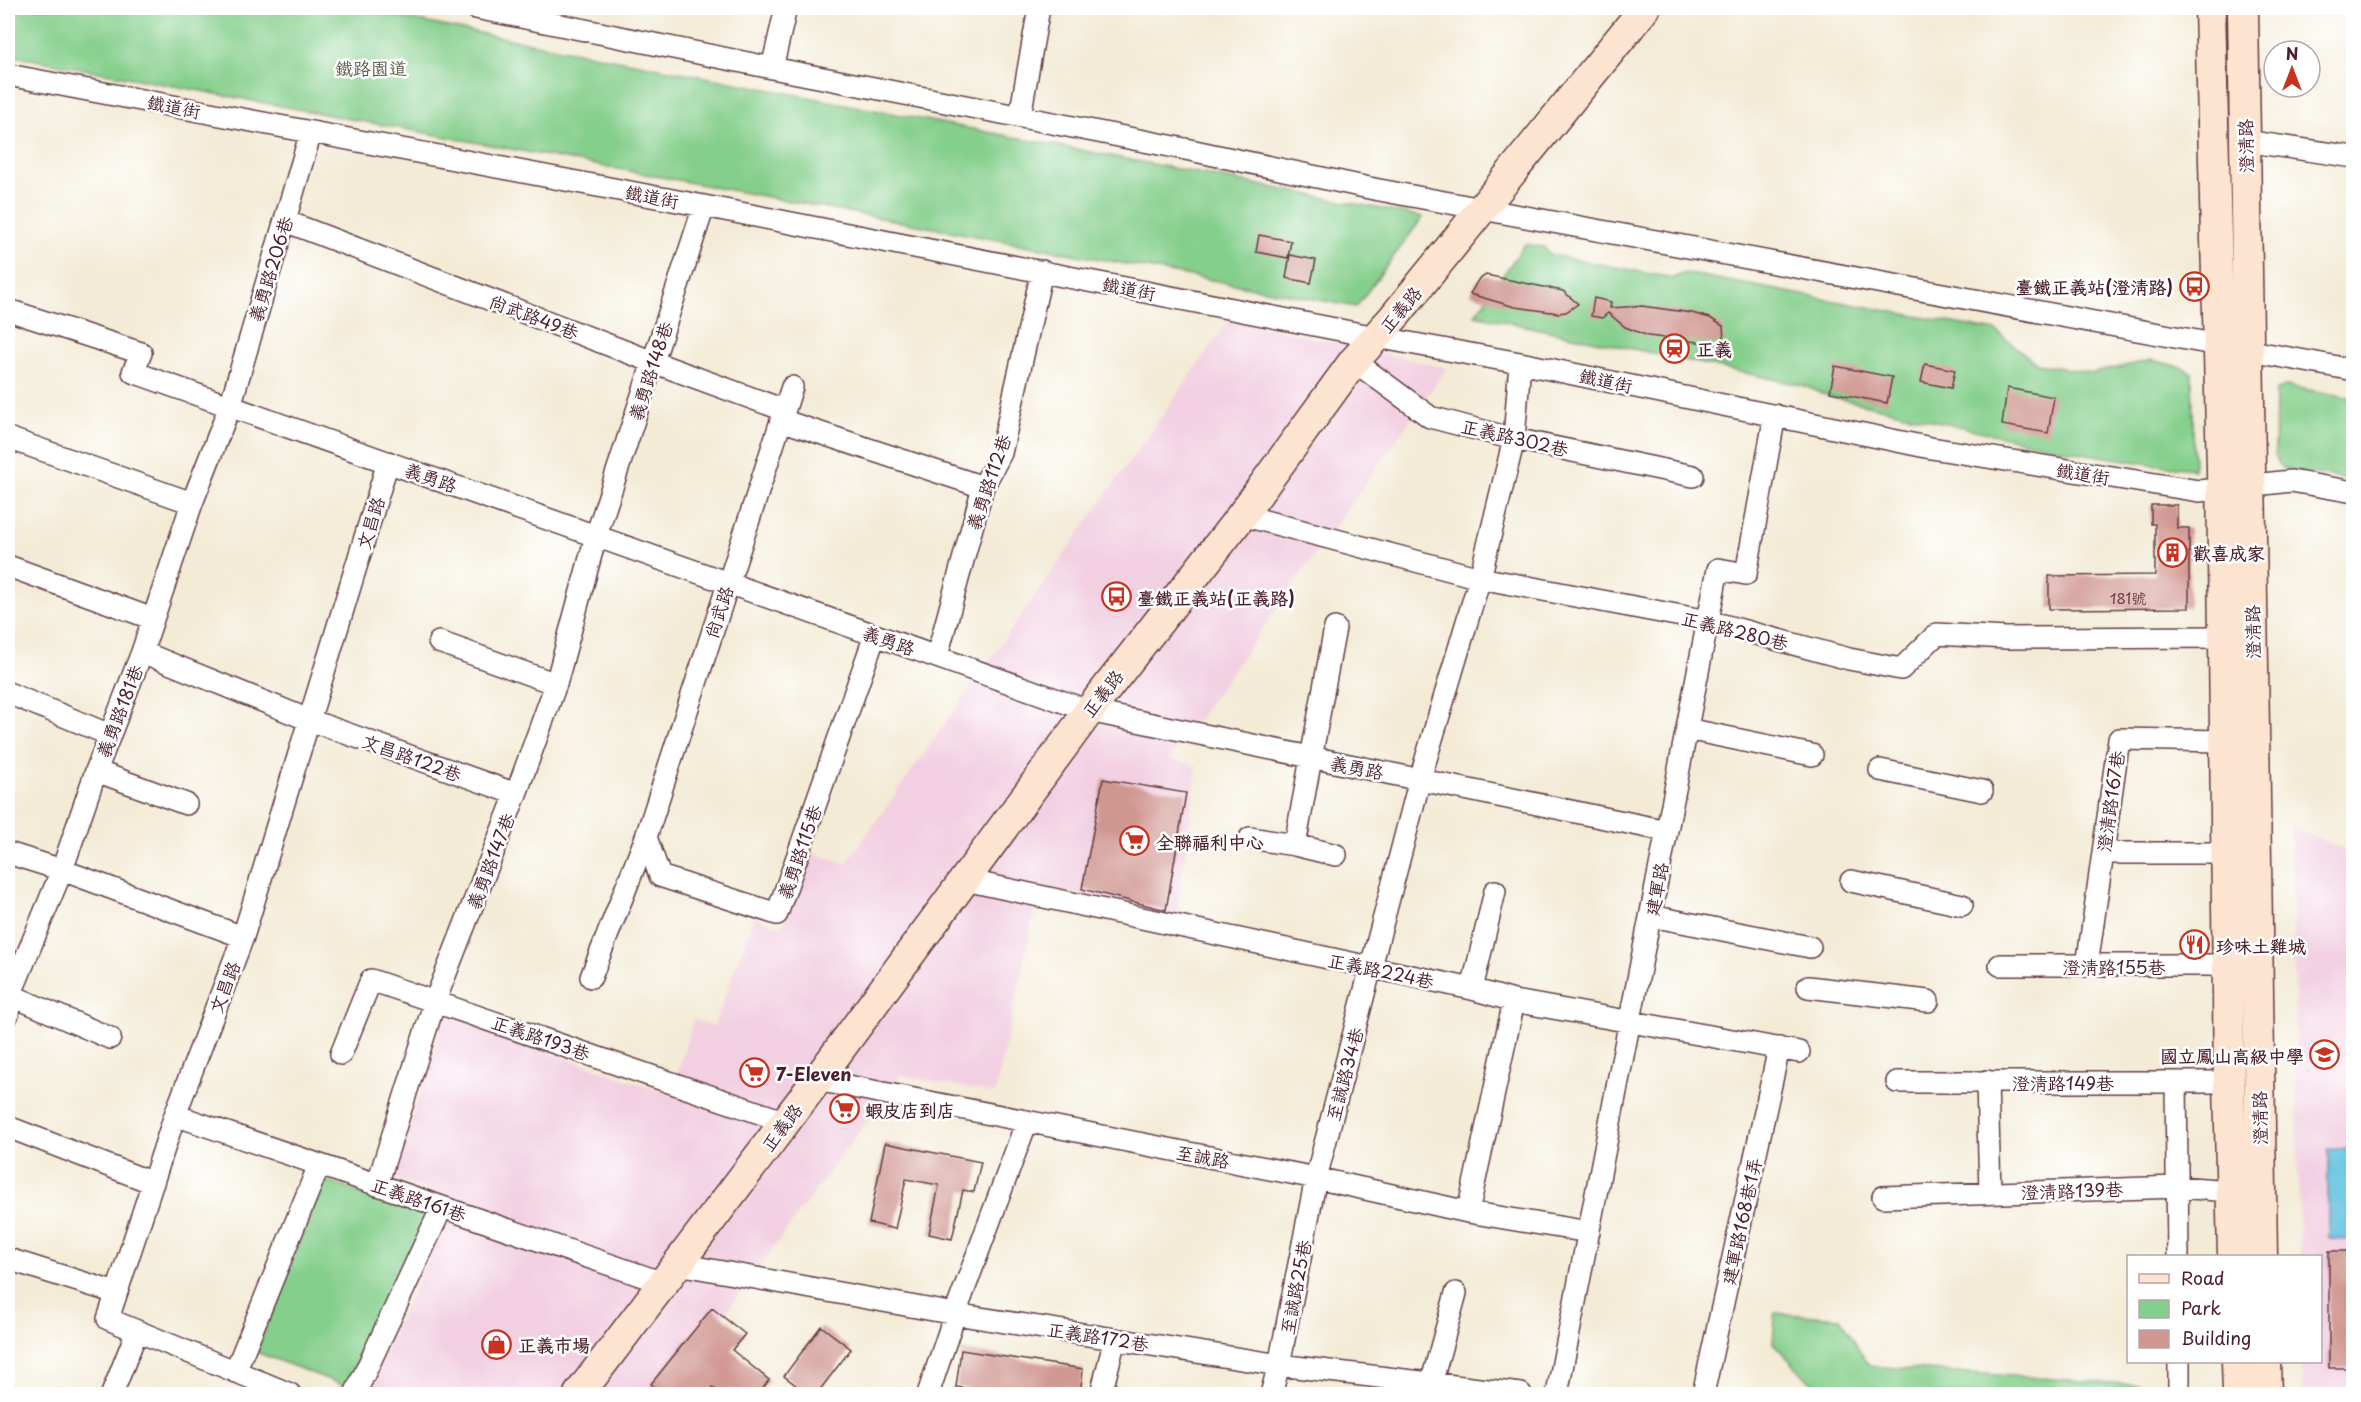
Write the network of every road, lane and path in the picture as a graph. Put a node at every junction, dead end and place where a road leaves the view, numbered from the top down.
1 (476, 8) edge
2 (786, 8) edge
3 (1039, 8) edge
4 (1646, 8) edge
5 (2210, 8) edge
6 (2243, 8) edge
7 (772, 68) junction
8 (8, 75) edge
9 (1020, 116) junction
10 (311, 132) junction
11 (2245, 141) junction
12 (2354, 157) edge
13 (704, 206) junction
14 (1483, 208) junction
15 (285, 221) junction
16 (1042, 271) junction
17 (8, 310) edge
18 (1376, 337) junction
19 (2219, 346) junction
20 (2248, 350) junction
21 (1354, 361) junction
22 (653, 362) junction
23 (1520, 363) junction
24 (2354, 370) edge
25 (792, 387) dead end
26 (230, 406) junction
27 (783, 415) junction
28 (1775, 415) junction
29 (8, 438) edge
30 (1514, 439) junction
31 (388, 462) junction
32 (1693, 476) dead end
33 (983, 487) junction
34 (2237, 487) junction
35 (2354, 492) edge
36 (192, 503) junction
37 (1242, 515) junction
38 (596, 536) junction
39 (8, 566) edge
40 (1480, 578) junction
41 (728, 582) junction
42 (153, 620) junction
43 (1708, 621) junction
44 (1335, 628) dead end
45 (875, 635) junction
46 (2223, 637) junction
47 (439, 642) dead end
48 (142, 652) junction
49 (937, 656) junction
50 (556, 684) junction
51 (8, 693) edge
52 (1089, 711) junction
53 (309, 720) junction
54 (1687, 729) junction
55 (110, 735) junction
56 (2224, 741) junction
57 (1812, 756) dead end
58 (1311, 758) junction
59 (1880, 770) dead end
60 (96, 771) junction
61 (1420, 779) junction
62 (1982, 791) dead end
63 (516, 794) junction
64 (186, 804) dead end
65 (1667, 831) junction
66 (646, 837) junction
67 (1250, 838) dead end
68 (1295, 845) junction
69 (8, 853) edge
70 (2103, 853) junction
71 (2226, 853) junction
72 (1336, 855) dead end
73 (62, 870) junction
74 (964, 880) junction
75 (1851, 881) dead end
76 (1495, 891) dead end
77 (1962, 905) dead end
78 (1651, 916) junction
79 (243, 937) junction
80 (1810, 947) dead end
81 (2000, 965) dead end
82 (2227, 965) junction
83 (2087, 966) junction
84 (1371, 969) junction
85 (591, 977) dead end
86 (1808, 987) dead end
87 (1472, 989) junction
88 (435, 1001) junction
89 (1514, 1001) junction
90 (1928, 1001) dead end
91 (8, 1002) edge
92 (1630, 1021) junction
93 (110, 1038) dead end
94 (1789, 1050) joint
95 (341, 1054) dead end
96 (817, 1080) junction
97 (1987, 1081) junction
98 (1897, 1082) dead end
99 (2176, 1082) junction
100 (2229, 1082) junction
101 (175, 1115) junction
102 (786, 1122) junction
103 (1027, 1122) junction
104 (8, 1127) edge
105 (319, 1165) junction
106 (1316, 1178) junction
107 (153, 1183) junction
108 (377, 1185) junction
109 (2177, 1187) junction
110 (2231, 1191) junction
111 (1990, 1193) junction
112 (2260, 1193) junction
113 (1883, 1197) dead end
114 (442, 1207) junction
115 (1468, 1212) junction
116 (1588, 1232) junction
117 (2178, 1255) edge
118 (2233, 1255) edge
119 (2262, 1255) edge
120 (8, 1259) edge
121 (671, 1274) junction
122 (116, 1293) junction
123 (1456, 1293) dead end
124 (955, 1314) junction
125 (136, 1331) junction
126 (1115, 1339) junction
127 (2179, 1363) edge
128 (2237, 1363) edge
129 (2265, 1363) edge
130 (1280, 1365) junction
131 (235, 1372) junction
132 (1431, 1384) junction
133 (112, 1395) edge
134 (290, 1395) edge
135 (355, 1395) edge
136 (579, 1395) edge
137 (928, 1395) edge
138 (1101, 1395) edge
139 (1271, 1395) edge
140 (1521, 1395) edge
141 (1557, 1395) edge
142 (1703, 1395) edge
143 (2179, 1395) edge
144 (2238, 1395) edge
145 (2266, 1395) edge

1 - 7 street
2 - 7 street
3 - 9 street
4 - 14 main road, 正義路
5 - 19 main road, 澄清路
6 - 11 main road, 澄清路
7 - 9 street
8 - 10 street, 鐵道街
9 - 14 street
10 - 13 street, 鐵道街
10 - 15 street, 義勇路206巷
11 - 12 street
11 - 20 main road, 澄清路
13 - 16 street, 鐵道街
13 - 22 street, 義勇路148巷
14 - 18 main road, 正義路
14 - 19 street
15 - 22 street, 尚武路49巷
15 - 26 street, 義勇路206巷
16 - 18 street, 鐵道街
16 - 33 street, 義勇路112巷
17 - 26 street, 義勇路
18 - 21 main road, 正義路
18 - 23 street, 鐵道街
19 - 20 street
19 - 34 main road, 澄清路
20 - 24 street
20 - 34 main road, 澄清路
21 - 30 street, 正義路302巷
21 - 37 main road, 正義路
22 - 27 street, 尚武路49巷
22 - 38 street, 義勇路148巷
23 - 28 street, 鐵道街
23 - 30 street, 至誠路34巷
25 - 27 street, 尚武路
26 - 31 street, 義勇路
26 - 36 street, 義勇路181巷
27 - 33 street, 尚武路49巷
27 - 41 street, 尚武路
28 - 34 street, 鐵道街
28 - 43 street, 建軍路
29 - 36 street
30 - 32 street, 正義路302巷
30 - 40 street, 至誠路34巷
31 - 38 street, 義勇路
31 - 53 street, 文昌路
33 - 49 street, 義勇路112巷
34 - 35 street, 鐵道街
34 - 46 main road, 澄清路
34 - 110 main road, 澄清路
34 - 112 main road, 澄清路
36 - 42 street, 義勇路181巷
37 - 40 street, 正義路280巷
37 - 52 main road, 正義路
38 - 41 street, 義勇路
38 - 50 street, 義勇路147巷
39 - 42 street
40 - 43 street, 正義路280巷
40 - 61 street, 至誠路34巷
41 - 45 street, 義勇路
41 - 66 street, 尚武路
42 - 48 street, 義勇路181巷
43 - 46 street, 正義路280巷
43 - 54 street, 建軍路
44 - 58 street
45 - 49 street, 義勇路
45 - 66 street, 義勇路115巷
46 - 56 main road, 澄清路
47 - 50 street
48 - 53 street, 文昌路122巷
48 - 55 street, 義勇路181巷
49 - 52 street, 義勇路
50 - 63 street, 義勇路147巷
51 - 55 street
52 - 58 street, 義勇路
52 - 74 main road, 正義路
53 - 63 street, 文昌路122巷
53 - 79 street, 文昌路
54 - 57 street
54 - 65 street, 建軍路
55 - 60 street, 義勇路181巷
56 - 70 street, 澄清路167巷
56 - 71 main road, 澄清路
58 - 61 street, 義勇路
58 - 68 street
59 - 62 street
60 - 64 street
60 - 73 street, 義勇路181巷
61 - 65 street, 義勇路
61 - 84 street, 至誠路34巷
63 - 88 street, 義勇路147巷
65 - 78 street, 建軍路
66 - 85 street, 尚武路
67 - 68 street
68 - 72 street
69 - 73 street
70 - 71 street
70 - 83 street, 澄清路167巷
71 - 82 main road, 澄清路
73 - 79 street
73 - 91 street, 義勇路181巷
74 - 84 street, 正義路224巷
74 - 96 main road, 正義路
75 - 77 street
76 - 87 street
78 - 80 street
78 - 92 street, 建軍路
79 - 101 street, 文昌路
81 - 83 street, 澄清路155巷
82 - 83 street, 澄清路155巷
82 - 100 main road, 澄清路
84 - 87 street, 正義路224巷
84 - 106 street, 至誠路34巷
86 - 90 street
87 - 89 street, 正義路224巷
88 - 95 street, 正義路193巷
88 - 102 street, 正義路193巷
88 - 108 street, 義勇路147巷
89 - 92 street, 正義路224巷
89 - 115 street
91 - 93 street
92 - 94 street, 正義路224巷
92 - 116 street, 建軍路
94 - 142 street, 建軍路168巷1弄
96 - 102 main road, 正義路
96 - 103 street, 至誠路
97 - 98 street, 澄清路149巷
97 - 99 street, 澄清路149巷
97 - 111 street
99 - 100 street, 澄清路149巷
99 - 109 street
100 - 110 main road, 澄清路
101 - 105 street, 正義路161巷
101 - 107 street, 文昌路
102 - 121 main road, 正義路
103 - 106 street, 至誠路
103 - 124 street
104 - 107 street
105 - 108 street, 正義路161巷
105 - 131 street
106 - 115 street, 至誠路
106 - 130 street, 至誠路25巷
107 - 122 street, 文昌路
108 - 114 street, 正義路161巷
109 - 110 street, 澄清路139巷
109 - 111 street, 澄清路139巷
109 - 117 street
110 - 112 street, 澄清路139巷
110 - 118 main road, 澄清路
111 - 113 street, 澄清路139巷
112 - 119 main road, 澄清路
114 - 121 street, 正義路161巷
114 - 135 street
115 - 116 street, 至誠路
116 - 141 street, 建軍路
120 - 122 street
121 - 124 street, 正義路172巷
121 - 136 main road, 正義路
122 - 125 street, 文昌路
123 - 132 street
124 - 126 street, 正義路172巷
124 - 137 street
125 - 131 street, 文昌路
125 - 133 street
126 - 130 street, 正義路172巷
126 - 138 street
127 - 143 street
128 - 144 main road
129 - 145 main road
130 - 132 street, 正義路172巷
130 - 139 street, 至誠路25巷
131 - 134 street, 文昌路
132 - 140 street, 正義路172巷

